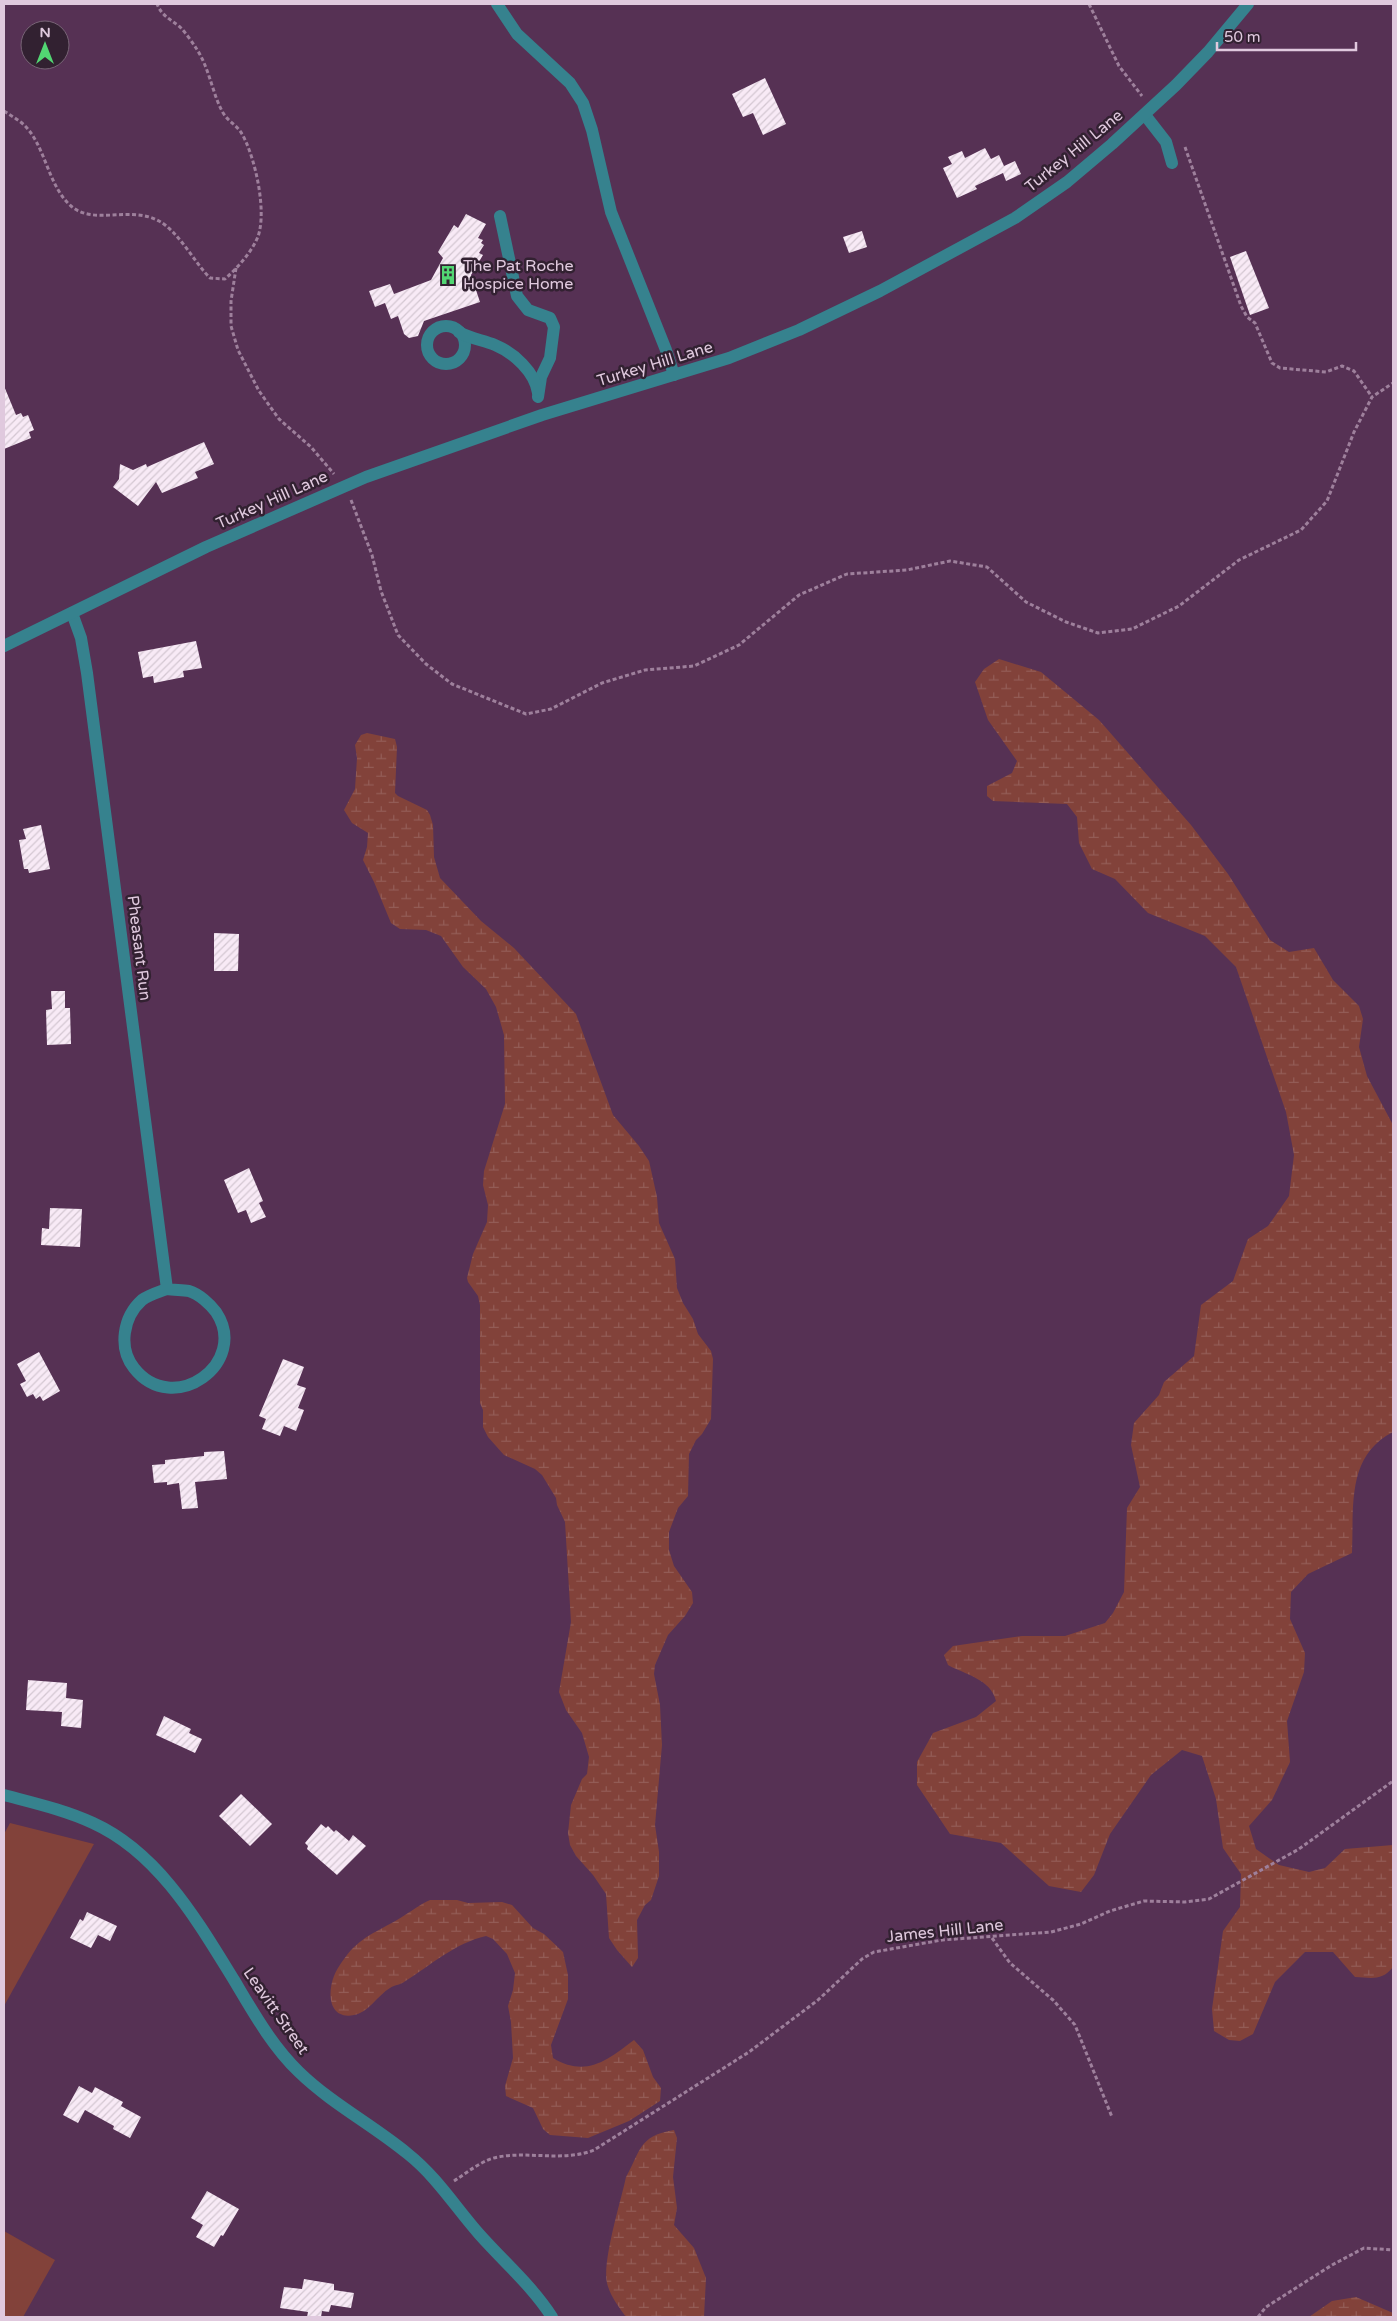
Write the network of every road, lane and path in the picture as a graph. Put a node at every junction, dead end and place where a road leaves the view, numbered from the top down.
1 (157, 4) edge
2 (497, 4) edge
3 (1089, 4) edge
4 (1248, 4) edge
5 (4, 111) edge
6 (1148, 111) junction
7 (1185, 146) dead end
8 (1172, 162) dead end
9 (500, 216) dead end
10 (236, 268) junction
11 (459, 332) junction
12 (482, 342) junction
13 (461, 355) junction
14 (674, 375) junction
15 (1393, 383) edge
16 (538, 396) junction
17 (1372, 397) junction
18 (539, 416) junction
19 (345, 486) junction
20 (72, 613) junction
21 (4, 646) edge
22 (166, 1289) junction
23 (1393, 1781) edge
24 (4, 1795) edge
25 (992, 1938) junction
26 (1112, 2117) dead end
27 (443, 2188) junction
28 (1393, 2250) edge
29 (552, 2317) edge
30 (1258, 2317) edge

1 - 10 path
2 - 14 street
3 - 6 path
4 - 6 street, Turkey Hill Lane
5 - 10 path
6 - 8 street
6 - 14 street, Turkey Hill Lane
7 - 17 path
9 - 16 street
10 - 19 path
11 - 12 street
11 - 13 street
11 - 13 street
12 - 13 street
12 - 16 street
14 - 18 street, Turkey Hill Lane
15 - 17 path
16 - 18 street
17 - 19 path
18 - 19 street, Turkey Hill Lane
19 - 20 street, Turkey Hill Lane
20 - 21 street, Turkey Hill Lane
20 - 22 street, Pheasant Run
22 - 22 street
23 - 25 path, James Hill Lane
24 - 27 street, Leavitt Street
25 - 26 path
25 - 27 path, James Hill Lane
27 - 29 street, Leavitt Street
28 - 30 path

